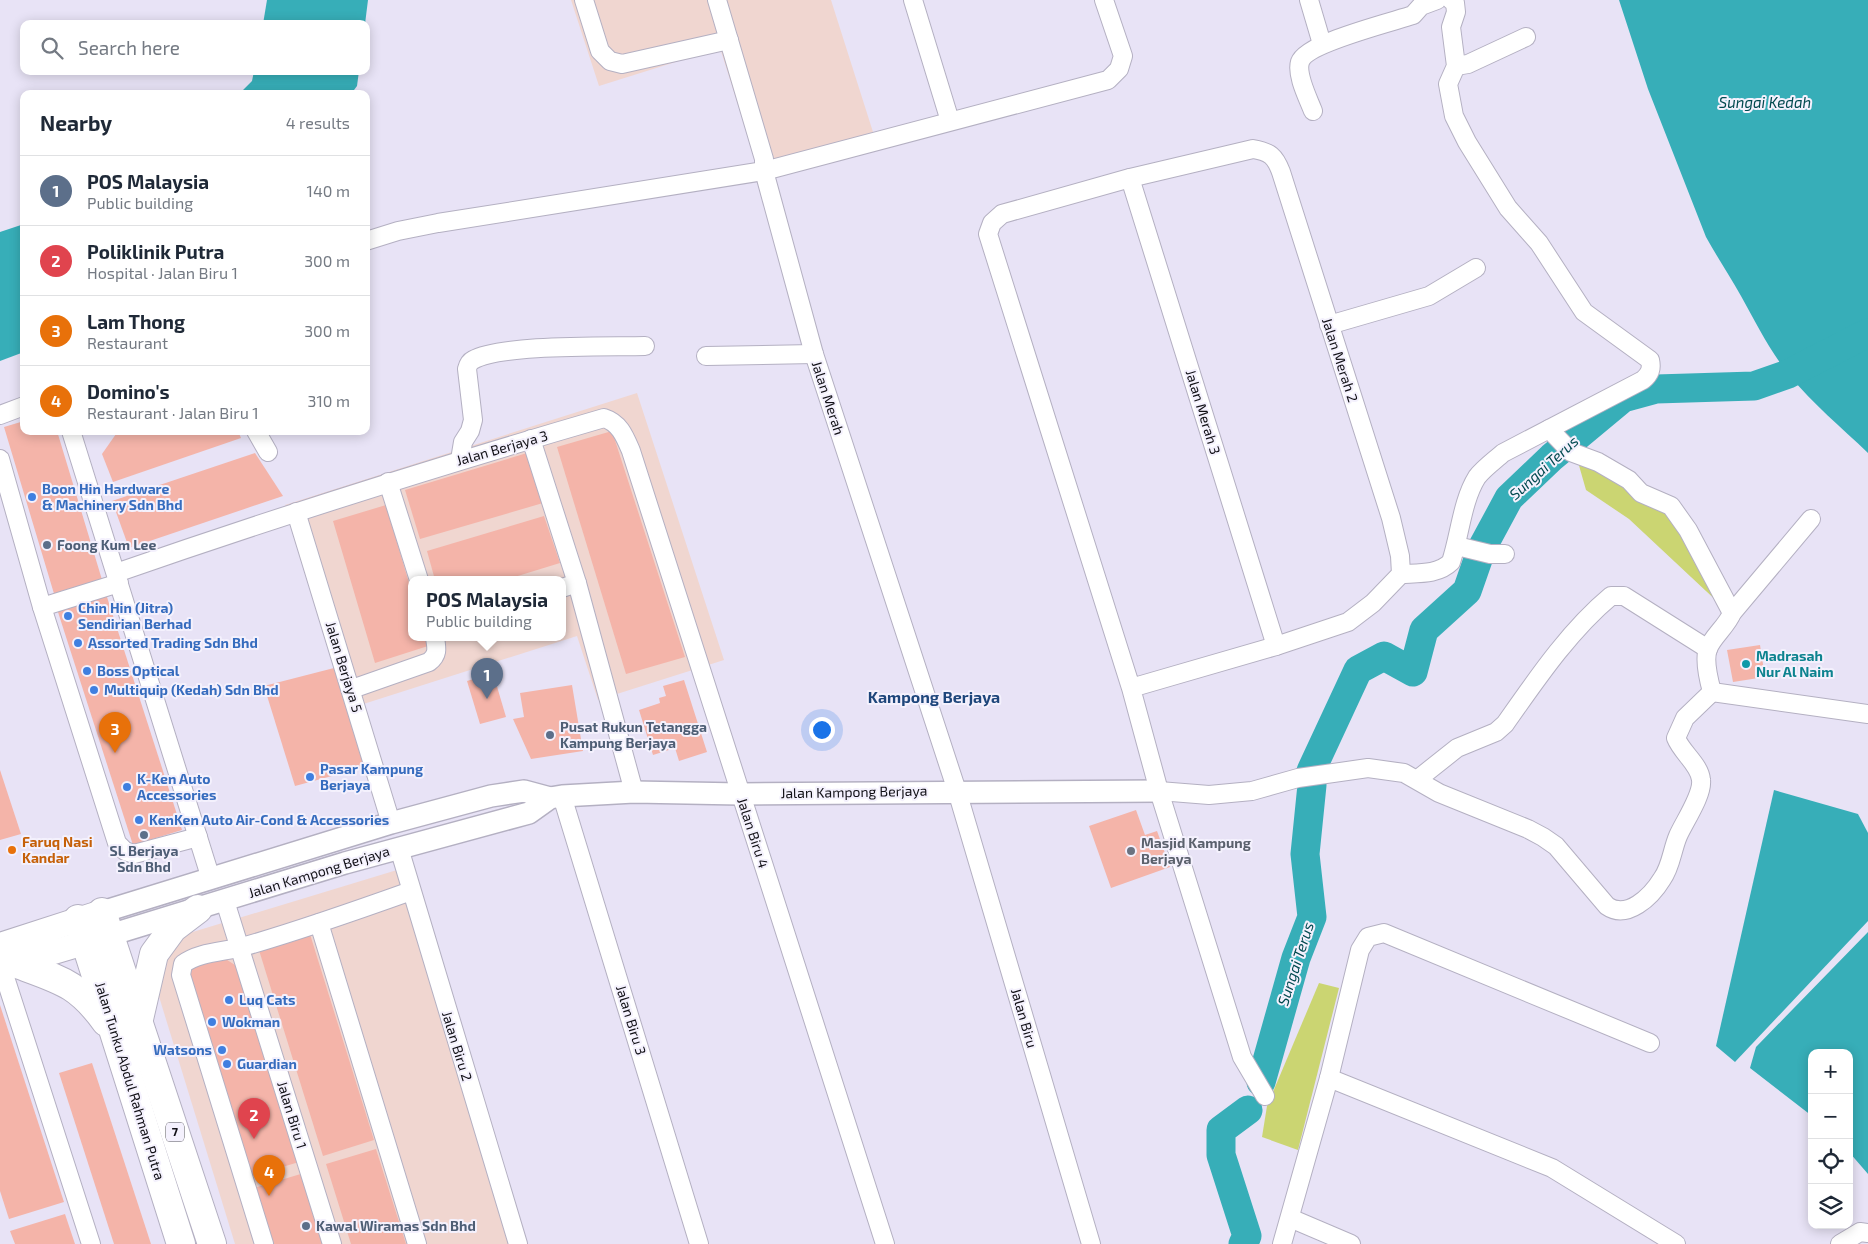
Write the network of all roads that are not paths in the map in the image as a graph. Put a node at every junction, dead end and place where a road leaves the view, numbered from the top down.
1 (584, 0) edge
2 (717, 0) edge
3 (913, 0) edge
4 (1104, 0) edge
5 (1309, 0) edge
6 (1437, 0) edge
7 (1456, 4) edge
8 (1526, 37) dead end
9 (729, 40) junction
10 (1322, 44) junction
11 (1456, 66) junction
12 (1313, 111) dead end
13 (950, 121) junction
14 (764, 170) junction
15 (1130, 178) junction
16 (370, 240) edge
17 (1476, 268) dead end
18 (1329, 325) junction
19 (645, 346) dead end
20 (814, 354) junction
21 (706, 356) dead end
22 (20, 408) edge
23 (0, 415) edge
24 (616, 424) joint
25 (1552, 433) junction
26 (73, 435) edge
27 (258, 435) edge
28 (532, 439) junction
29 (268, 452) dead end
30 (0, 459) edge
31 (460, 460) junction
32 (388, 482) junction
33 (296, 512) junction
34 (1811, 519) dead end
35 (1463, 547) junction
36 (1497, 554) dead end
37 (1401, 574) junction
38 (418, 576) edge
39 (117, 578) junction
40 (569, 585) edge
41 (42, 607) junction
42 (1732, 613) junction
43 (436, 644) edge
44 (1276, 646) junction
45 (1708, 649) junction
46 (1131, 688) junction
47 (352, 689) junction
48 (1712, 692) junction
49 (1868, 714) edge
50 (1418, 779) junction
51 (957, 791) junction
52 (1159, 791) junction
53 (634, 792) junction
54 (740, 794) junction
55 (556, 797) junction
56 (392, 823) junction
57 (198, 837) junction
58 (399, 848) junction
59 (212, 879) junction
60 (410, 891) junction
61 (225, 901) junction
62 (198, 909) junction
63 (319, 923) junction
64 (94, 927) junction
65 (240, 948) junction
66 (5, 961) edge
67 (139, 1021) junction
68 (116, 1036) junction
69 (1650, 1043) dead end
70 (1329, 1078) junction
71 (1265, 1096) dead end
72 (1290, 1218) junction
73 (1864, 1232) edge
74 (91, 1244) edge
75 (181, 1244) edge
76 (212, 1244) edge
77 (264, 1244) edge
78 (332, 1244) edge
79 (417, 1244) edge
80 (518, 1244) edge
81 (699, 1244) edge
82 (885, 1244) edge
83 (1091, 1244) edge
84 (1282, 1244) edge
85 (1351, 1244) edge
86 (1676, 1244) edge
87 (1840, 1244) edge

1 - 9 street
2 - 9 street, Jalan Merah
3 - 13 street
4 - 13 street
5 - 10 street
6 - 10 street
7 - 11 street
8 - 11 street
9 - 14 street, Jalan Merah
10 - 12 street
11 - 25 street
13 - 14 street
14 - 16 street
14 - 20 street, Jalan Merah
15 - 18 street, Jalan Merah 2
15 - 44 street, Jalan Merah 3
15 - 46 street, Jalan Merah 2
17 - 18 street
18 - 37 street, Jalan Merah 2
19 - 31 street
20 - 21 street
20 - 51 street, Jalan Merah
22 - 23 street
24 - 28 street, Jalan Berjaya 3
24 - 54 street, Jalan Biru 4
25 - 35 street
25 - 42 street
26 - 39 street
27 - 29 street
28 - 31 street, Jalan Berjaya 3
28 - 40 street
30 - 41 street
31 - 32 street, Jalan Berjaya 3
32 - 33 street, Jalan Berjaya 3
32 - 38 street
33 - 39 street, Jalan Berjaya 3
33 - 47 street, Jalan Berjaya 5
34 - 42 street
35 - 36 street
35 - 37 street
37 - 44 street
39 - 41 street, Jalan Berjaya 3
39 - 57 street
40 - 53 street
41 - 57 street
42 - 45 street
43 - 47 street
44 - 46 street
45 - 48 street
45 - 50 street
46 - 52 street
47 - 56 street, Jalan Berjaya 5
48 - 49 street
48 - 50 street
50 - 52 street
51 - 52 street, Jalan Kampong Berjaya
51 - 54 street, Jalan Kampong Berjaya
51 - 83 street, Jalan Biru
52 - 71 street
53 - 54 street, Jalan Kampong Berjaya
53 - 55 street, Jalan Kampong Berjaya
54 - 82 street, Jalan Biru 4
55 - 56 street, Jalan Kampong Berjaya
55 - 58 street, Jalan Kampong Berjaya
55 - 81 street, Jalan Biru 3
56 - 58 street
56 - 59 street, Jalan Kampong Berjaya
57 - 59 street
58 - 60 street, Jalan Biru 2
58 - 61 street, Jalan Kampong Berjaya
59 - 64 street, Jalan Kampong Berjaya
60 - 63 street
60 - 80 street, Jalan Biru 2
61 - 62 street, Jalan Kampong Berjaya
61 - 65 street, Jalan Biru 1
62 - 64 street, Jalan Kampong Berjaya
62 - 67 main road
63 - 65 street
63 - 79 street
64 - 66 main road
64 - 67 main road, Jalan Tunku Abdul Rahman Putra / 7
64 - 68 main road, Jalan Tunku Abdul Rahman Putra / 7
65 - 77 street
65 - 78 street, Jalan Biru 1
66 - 68 main road
66 - 74 street
67 - 76 main road, Jalan Tunku Abdul Rahman Putra / 7
68 - 75 main road, Jalan Tunku Abdul Rahman Putra / 7
69 - 70 street
70 - 72 street
70 - 86 street
72 - 84 street
72 - 85 street
73 - 87 street

